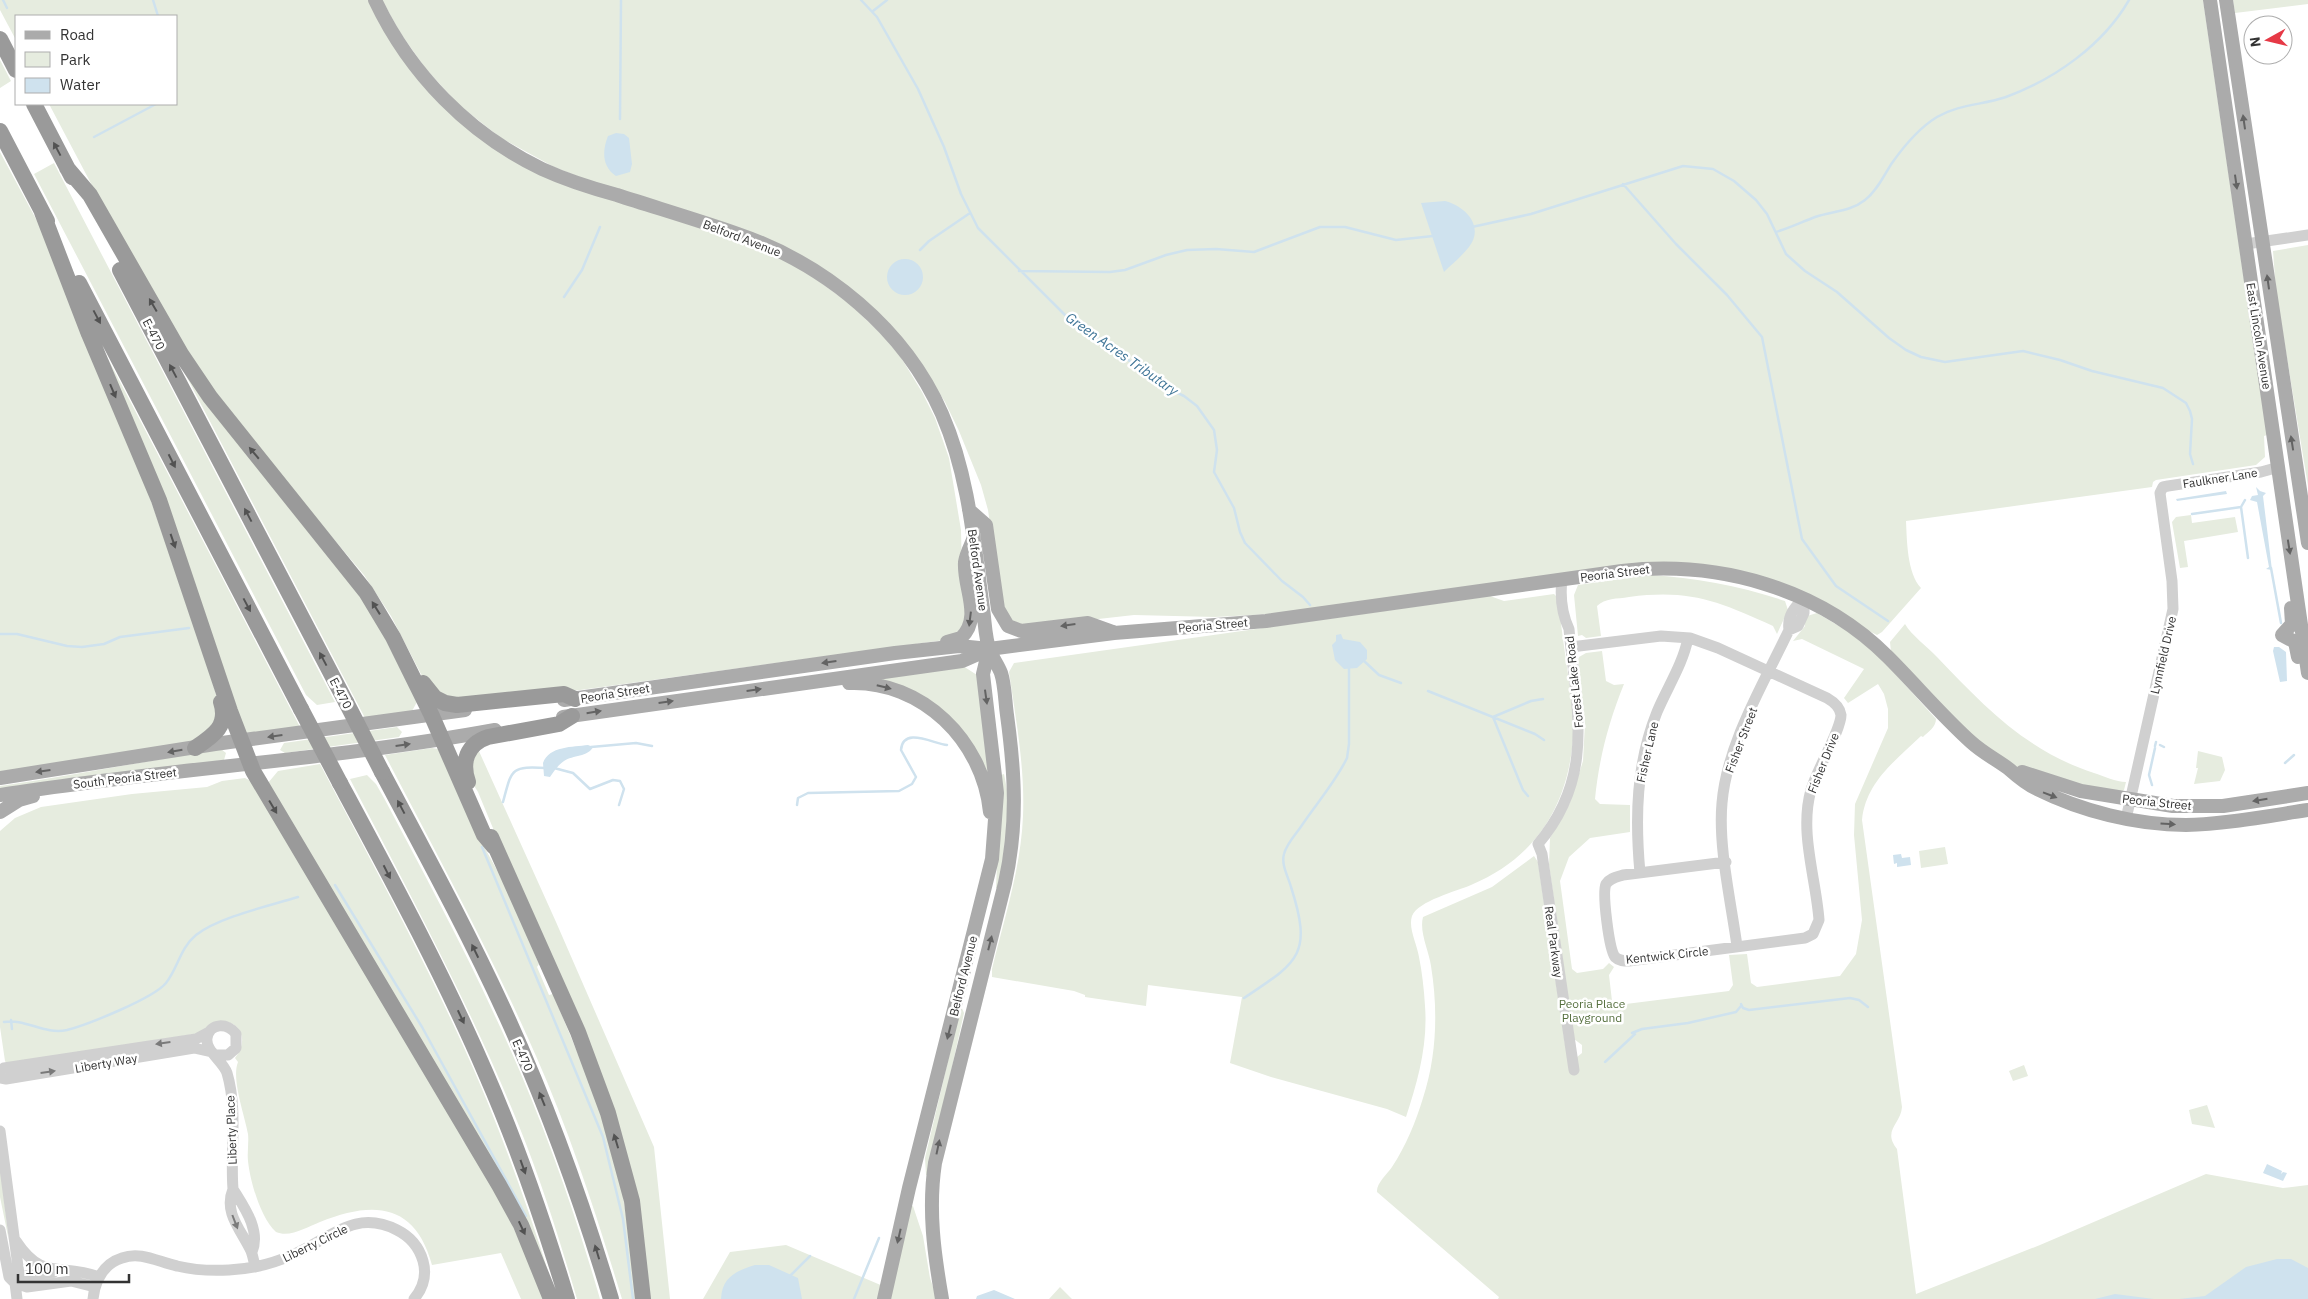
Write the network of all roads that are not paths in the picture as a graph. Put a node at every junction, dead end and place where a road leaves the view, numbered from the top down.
1 (375, 0) edge
2 (2210, 0) edge
3 (2226, 0) edge
4 (0, 39) edge
5 (2235, 63) junction
6 (2219, 65) junction
7 (15, 68) edge
8 (35, 105) edge
9 (0, 131) edge
10 (67, 168) junction
11 (42, 212) junction
12 (2308, 235) edge
13 (2262, 242) junction
14 (2246, 244) junction
15 (2279, 467) junction
16 (2161, 490) joint
17 (969, 510) junction
18 (973, 538) junction
19 (2308, 541) edge
20 (1562, 579) junction
21 (2295, 585) junction
22 (1804, 598) junction
23 (1114, 633) junction
24 (393, 637) junction
25 (1688, 638) junction
26 (1571, 647) junction
27 (989, 649) junction
28 (895, 653) junction
29 (1770, 671) junction
30 (2308, 673) edge
31 (218, 674) junction
32 (784, 686) junction
33 (575, 699) junction
34 (431, 714) junction
35 (572, 716) junction
36 (442, 739) junction
37 (240, 741) junction
38 (195, 748) junction
39 (250, 764) junction
40 (2009, 770) junction
41 (0, 778) edge
42 (64, 785) junction
43 (2308, 793) edge
44 (0, 795) edge
45 (2130, 800) junction
46 (2308, 810) edge
47 (0, 812) edge
48 (2126, 819) junction
49 (995, 839) junction
50 (1538, 844) joint
51 (494, 847) junction
52 (1726, 862) junction
53 (1640, 873) junction
54 (1737, 946) junction
55 (210, 1032) junction
56 (232, 1053) junction
57 (214, 1054) junction
58 (1574, 1070) dead end
59 (0, 1071) edge
60 (227, 1072) junction
61 (0, 1078) edge
62 (0, 1131) edge
63 (0, 1230) edge
64 (15, 1239) junction
65 (255, 1267) junction
66 (60, 1270) junction
67 (97, 1282) junction
68 (15, 1284) junction
69 (17, 1299) edge
70 (94, 1299) edge
71 (414, 1299) edge
72 (551, 1299) edge
73 (567, 1299) edge
74 (611, 1299) edge
75 (643, 1299) edge
76 (884, 1299) edge
77 (942, 1299) edge

1 - 17 main road, Belford Avenue
2 - 6 main road, East Lincoln Avenue
3 - 5 main road, East Lincoln Avenue
4 - 7 highway
5 - 6 main road
13 -> 5 main road, East Lincoln Avenue
6 -> 14 main road, East Lincoln Avenue
10 -> 8 highway, E-470
9 - 11 highway
24 -> 10 highway
74 -> 10 highway, E-470, bridge
11 -> 31 highway
11 -> 73 highway, bridge
12 - 13 street
13 - 14 street
19 -> 13 main road, East Lincoln Avenue
14 - 15 main road, East Lincoln Avenue
15 - 16 street, Faulkner Lane
15 - 19 main road
15 -> 21 main road, East Lincoln Avenue
16 - 45 street, Lynnfield Drive
17 - 18 main road, Belford Avenue
23 -> 17 main road
18 - 27 main road, Belford Avenue
18 -> 28 main road
20 - 22 main road, Peoria Street
20 - 23 main road, Peoria Street
20 - 26 street, Forest Lake Road
21 - 30 main road, East Lincoln Avenue
21 - 30 main road
22 - 29 street, Fisher Street
22 - 40 main road, Peoria Street
23 - 27 main road, Peoria Street
24 - 33 highway
24 - 34 highway
25 - 26 street, Fisher Drive
25 - 29 street, Fisher Drive
25 - 53 street, Fisher Lane
26 - 50 street, Forest Lake Road
27 - 28 main road, Peoria Street
27 - 32 main road, Peoria Street
27 -> 49 main road, Belford Avenue
77 -> 27 main road, Belford Avenue
28 -> 33 main road, Peoria Street
29 - 52 street, Fisher Street
29 - 54 street, Fisher Drive
31 - 37 highway
31 - 38 highway
35 -> 32 main road, Peoria Street
32 -> 49 main road
33 - 34 main road, Peoria Street
34 - 36 highway
34 -> 37 main road, Peoria Street
35 - 36 main road, Peoria Street
35 - 51 highway
39 -> 36 main road, Peoria Street
36 - 51 highway
37 - 38 main road, South Peoria Street
37 - 39 highway
38 -> 41 main road, South Peoria Street
39 - 42 main road, South Peoria Street
39 -> 72 highway
40 - 45 main road, Peoria Street
40 -> 48 main road, Peoria Street
42 - 44 main road, South Peoria Street
42 - 47 main road
43 -> 45 main road, Peoria Street
45 - 48 street, Lynnfield Drive
48 -> 46 main road, Peoria Street
49 -> 76 main road, Belford Avenue
50 - 58 street, Real Parkway
75 -> 51 highway
52 - 53 street, Kentwick Circle
52 - 54 street, Fisher Street
53 - 54 street, Kentwick Circle
55 - 56 street
55 - 57 street
55 -> 59 street, Liberty Way
56 - 57 street
56 - 60 street, Liberty Place
57 - 60 street, Liberty Place
61 -> 57 street, Liberty Way
60 - 65 street, Liberty Place
62 - 64 street
63 - 68 street
64 - 66 street
64 - 68 street
65 - 67 street, Liberty Circle
65 - 71 street, Liberty Circle
66 - 67 street
66 - 68 street
67 - 68 street
67 - 70 street
68 - 69 street

